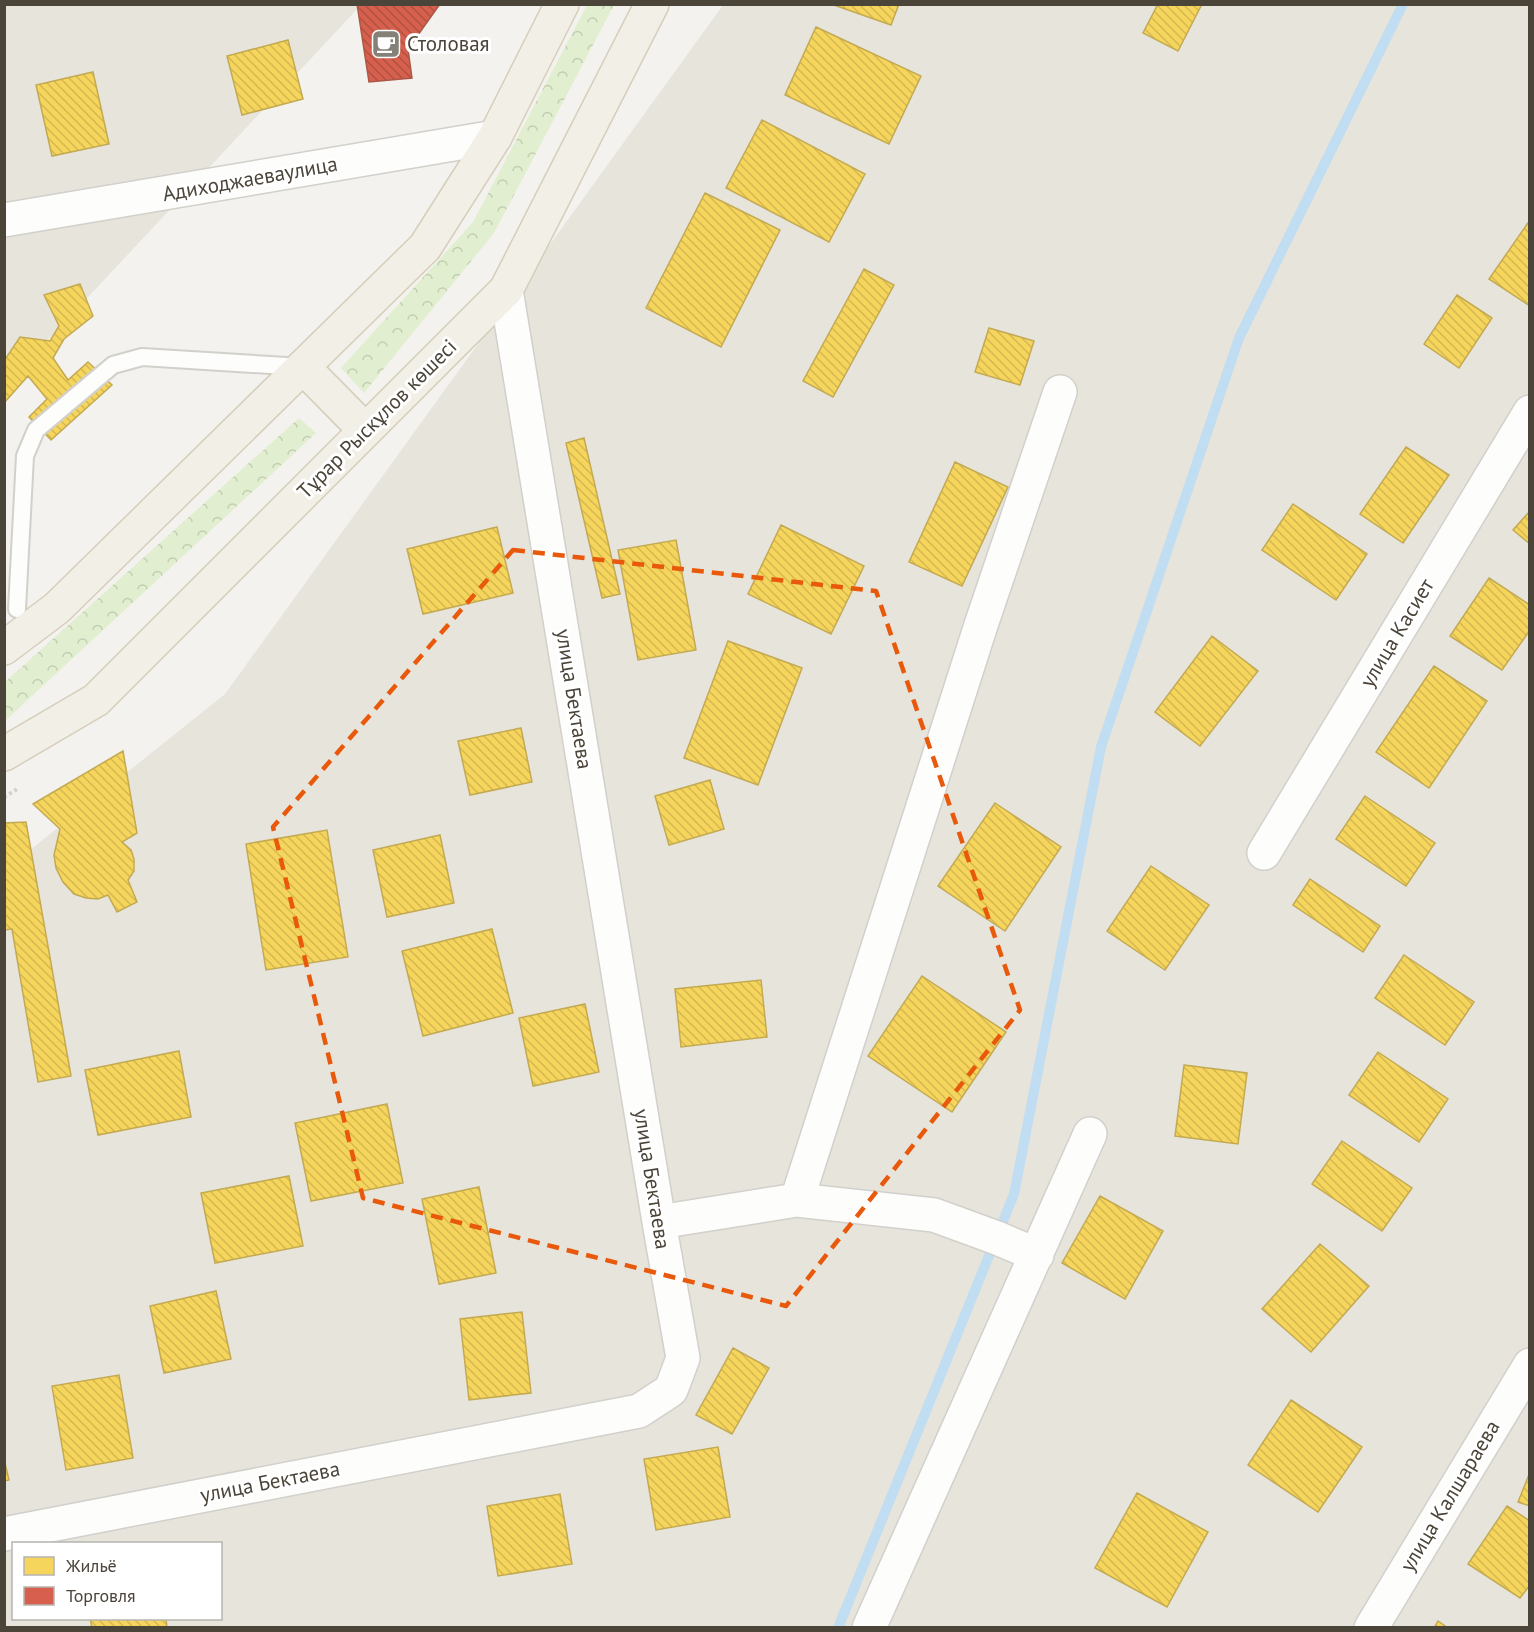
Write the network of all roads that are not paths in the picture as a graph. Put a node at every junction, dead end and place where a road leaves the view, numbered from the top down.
1 (562, 4) edge
2 (652, 4) edge
3 (495, 137) junction
4 (4, 220) edge
5 (506, 290) junction
6 (303, 367) junction
7 (1060, 392) dead end
8 (1530, 412) edge
9 (365, 430) junction
10 (57, 608) junction
11 (11, 609) edge
12 (4, 648) edge
13 (4, 753) edge
14 (1264, 853) dead end
15 (1090, 1134) dead end
16 (797, 1200) junction
17 (659, 1222) junction
18 (1037, 1255) junction
19 (1530, 1365) edge
20 (4, 1534) edge
21 (869, 1628) edge
22 (1371, 1628) edge

1 - 3 main road
2 - 5 main road, Тұрар Рыскұлов көшесі
3 - 4 street, Адиходжаеваулица
3 - 6 main road
5 - 9 main road, Тұрар Рыскұлов көшесі
5 - 17 street, улица Бектаева
6 - 9 main road
6 - 10 main road
6 - 11 lane
7 - 16 street
8 - 14 street, улица Касиет
9 - 13 main road, Тұрар Рыскұлов көшесі
10 - 11 lane
10 - 12 main road
15 - 18 street
16 - 17 street
16 - 18 street
17 - 20 street, улица Бектаева
18 - 21 street
19 - 22 street, улица Калшараева

